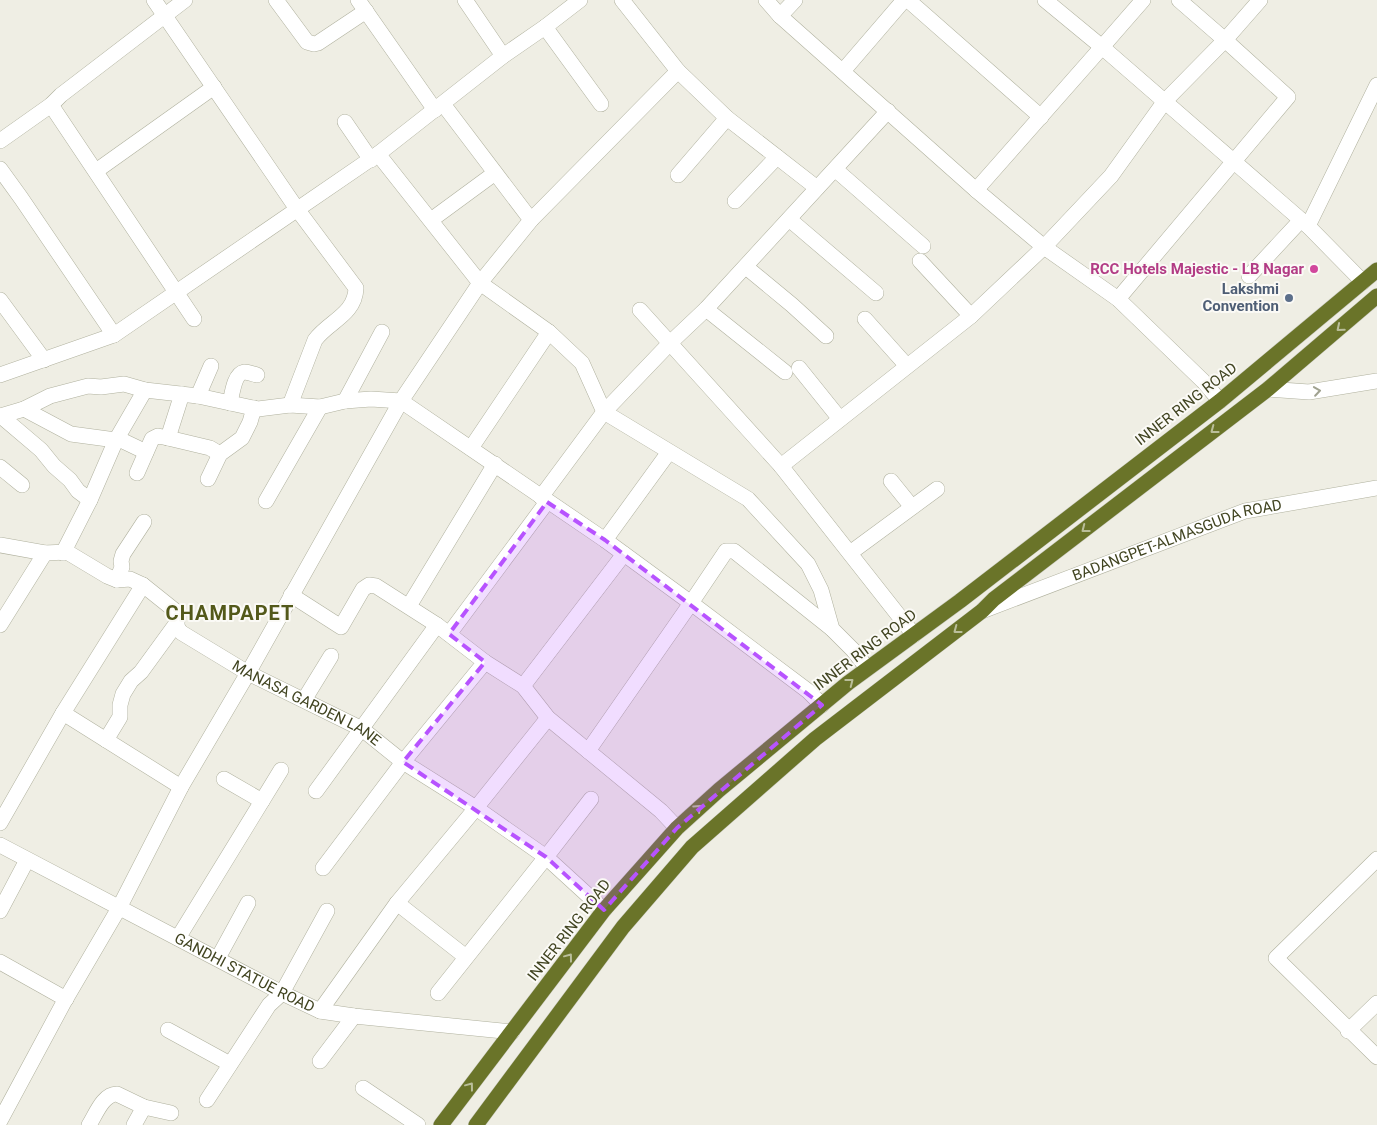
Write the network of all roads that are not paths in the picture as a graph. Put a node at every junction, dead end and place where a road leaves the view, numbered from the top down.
1 (154, 0) edge
2 (185, 0) edge
3 (276, 0) edge
4 (465, 0) edge
5 (579, 0) edge
6 (622, 0) edge
7 (766, 0) edge
8 (794, 0) edge
9 (904, 0) edge
10 (908, 0) edge
11 (1046, 0) edge
12 (1143, 0) edge
13 (1179, 0) edge
14 (1260, 0) edge
15 (362, 6) edge
16 (165, 16) junction
17 (780, 16) junction
18 (545, 26) junction
19 (1224, 40) junction
20 (1102, 47) junction
21 (503, 56) junction
22 (843, 71) junction
23 (678, 72) junction
24 (1377, 85) edge
25 (214, 86) junction
26 (1165, 102) junction
27 (601, 104) dead end
28 (50, 105) junction
29 (439, 107) junction
30 (888, 111) junction
31 (1041, 117) junction
32 (728, 118) junction
33 (345, 122) dead end
34 (0, 141) edge
35 (375, 157) junction
36 (777, 157) junction
37 (1234, 162) junction
38 (0, 169) edge
39 (836, 170) junction
40 (96, 171) junction
41 (495, 173) junction
42 (678, 175) dead end
43 (816, 188) junction
44 (976, 190) junction
45 (735, 202) dead end
46 (297, 209) junction
47 (789, 219) junction
48 (431, 220) junction
49 (531, 220) junction
50 (1304, 223) junction
51 (1044, 248) junction
52 (746, 267) junction
53 (1377, 270) edge
54 (1249, 276) dead end
55 (1363, 282) junction
56 (480, 283) junction
57 (176, 293) junction
58 (876, 293) dead end
59 (1377, 296) edge
60 (1118, 299) junction
61 (0, 300) edge
62 (640, 310) dead end
63 (706, 310) junction
64 (971, 316) junction
65 (194, 319) dead end
66 (865, 319) dead end
67 (382, 332) dead end
68 (549, 332) junction
69 (114, 335) junction
70 (826, 336) dead end
71 (670, 344) junction
72 (44, 360) junction
73 (211, 366) dead end
74 (906, 366) junction
75 (0, 375) edge
76 (257, 375) dead end
77 (1377, 381) edge
78 (1268, 389) junction
79 (145, 390) junction
80 (182, 394) junction
81 (198, 396) junction
82 (345, 401) junction
83 (401, 401) junction
84 (1220, 401) junction
85 (230, 403) junction
86 (290, 405) junction
87 (320, 406) junction
88 (254, 408) junction
89 (24, 409) junction
90 (604, 412) junction
91 (1, 416) edge
92 (840, 419) junction
93 (168, 438) junction
94 (116, 440) junction
95 (471, 448) junction
96 (146, 452) junction
97 (669, 452) junction
98 (220, 454) junction
99 (0, 456) edge
100 (495, 464) junction
101 (0, 465) edge
102 (781, 466) junction
103 (137, 473) dead end
104 (208, 479) dead end
105 (891, 481) dead end
106 (22, 485) dead end
107 (1377, 488) edge
108 (938, 489) dead end
109 (90, 500) junction
110 (544, 500) junction
111 (266, 501) dead end
112 (912, 507) junction
113 (144, 522) dead end
114 (605, 540) junction
115 (0, 545) edge
116 (64, 552) junction
117 (45, 553) junction
118 (850, 553) junction
119 (624, 554) junction
120 (118, 580) junction
121 (143, 585) junction
122 (291, 595) junction
123 (691, 603) junction
124 (409, 606) junction
125 (982, 611) junction
126 (176, 624) junction
127 (0, 625) edge
128 (443, 629) junction
129 (832, 629) junction
130 (914, 635) junction
131 (331, 656) dead end
132 (485, 662) junction
133 (867, 668) junction
134 (248, 673) junction
135 (523, 686) junction
136 (304, 700) junction
137 (822, 705) junction
138 (63, 713) junction
139 (548, 718) junction
140 (362, 729) junction
141 (106, 740) junction
142 (588, 751) junction
143 (403, 762) junction
144 (281, 770) dead end
145 (224, 779) dead end
146 (181, 787) junction
147 (316, 791) dead end
148 (590, 799) dead end
149 (262, 801) junction
150 (476, 808) junction
151 (0, 823) edge
152 (676, 828) junction
153 (0, 845) edge
154 (546, 857) junction
155 (1377, 859) edge
156 (27, 860) junction
157 (323, 868) dead end
158 (248, 903) dead end
159 (397, 903) junction
160 (119, 908) junction
161 (604, 910) junction
162 (0, 911) edge
163 (327, 911) dead end
164 (178, 938) junction
165 (466, 957) junction
166 (218, 958) junction
167 (0, 962) edge
168 (282, 993) junction
169 (438, 993) dead end
170 (66, 999) junction
171 (1377, 1003) edge
172 (320, 1011) junction
173 (354, 1016) junction
174 (168, 1030) dead end
175 (1348, 1031) junction
176 (512, 1032) junction
177 (1377, 1057) edge
178 (320, 1061) dead end
179 (230, 1064) junction
180 (363, 1088) dead end
181 (207, 1100) dead end
182 (144, 1107) junction
183 (171, 1113) dead end
184 (0, 1121) edge
185 (89, 1125) edge
186 (134, 1125) edge
187 (418, 1125) edge
188 (441, 1125) edge
189 (476, 1125) edge

1 - 16 street
2 - 16 street
3 - 15 street
4 - 21 street
5 - 18 street
6 - 23 street
7 - 17 street
8 - 17 street
9 - 22 street
10 - 31 street
11 - 20 street
12 - 20 street
13 - 19 street
14 - 19 street
15 - 29 street
16 - 25 street
16 - 28 street
17 - 22 street
18 - 21 street
18 - 27 street
19 - 26 street
19 - 37 street
20 - 26 street
20 - 31 street
21 - 29 street
22 - 30 street
23 - 32 street
23 - 49 street
24 - 50 street
25 - 40 street
25 - 46 street
26 - 37 street
26 - 51 street
28 - 34 street
28 - 40 street
29 - 35 street
29 - 41 street
30 - 39 street
30 - 44 street
31 - 44 street
32 - 36 street
32 - 42 street
33 - 35 street
35 - 46 street
35 - 48 street
36 - 43 street
36 - 45 street
37 - 50 street
37 - 60 street
38 - 69 street
39 - 43 street
39 - 64 street
40 - 57 street
41 - 48 street
41 - 49 street
43 - 47 street
44 - 51 street
46 - 57 street
46 - 86 street
47 - 52 street
47 - 58 street
48 - 56 street
49 - 56 street
50 - 54 street
50 - 55 street
51 - 60 street
51 - 64 street
52 - 63 street
52 - 70 street
53 - 55 highway, INNER RING ROAD
55 - 84 highway, INNER RING ROAD
56 - 68 street
56 - 83 street
57 - 65 street
57 - 69 street
59 -> 78 highway
60 - 84 street
61 - 72 street
62 - 71 street
63 - 71 street
63 - 92 street
64 - 74 street
66 - 74 street
67 - 82 street
68 - 90 street
68 - 95 street
69 - 72 street
71 - 90 street
71 - 102 street
72 - 75 street
73 - 81 street
74 - 92 street
76 - 85 street
78 -> 77 street
78 -> 125 highway
79 - 80 street
79 - 89 street
79 - 94 street
80 - 81 street
80 - 93 street
81 - 85 street
82 - 83 street
82 - 87 street
83 - 95 street
83 - 122 street
84 - 130 highway, INNER RING ROAD
85 - 88 street
86 - 87 street
86 - 88 street
87 - 111 street
88 - 98 street
89 - 91 street
89 - 94 street
90 - 97 street
90 - 110 street
91 - 109 street
92 - 102 street
93 - 96 street
93 - 98 street
94 - 96 street
94 - 109 street
95 - 100 street
96 - 103 street
97 - 114 street
97 - 129 street
98 - 104 street
99 - 101 street
100 - 110 street
100 - 124 street
101 - 106 street
102 - 118 street
105 - 112 street
107 - 125 street, BADANGPET-ALMASGUDA ROAD
108 - 112 street
109 - 116 street
110 - 114 street
110 - 128 street
112 - 118 street
113 - 120 street
114 - 119 street
115 - 117 street
116 - 117 street
116 - 120 street, MANASA GARDEN LANE
117 - 127 street
118 - 130 street
119 - 123 street
119 - 135 street
120 - 121 street, MANASA GARDEN LANE
121 - 126 street, MANASA GARDEN LANE
121 - 138 street
122 - 124 street
122 - 134 street
123 - 129 street
123 - 137 street
123 - 142 street
124 - 128 street
125 -> 189 highway
126 - 134 street, MANASA GARDEN LANE
126 - 141 street
128 - 132 street
128 - 140 street
129 - 133 street
130 - 133 highway, INNER RING ROAD
131 - 136 street
132 - 135 street
132 - 143 street
137 -> 133 highway, INNER RING ROAD
134 - 136 street, MANASA GARDEN LANE
134 - 146 street
135 - 139 street
136 - 140 street, MANASA GARDEN LANE
152 -> 137 highway, INNER RING ROAD
138 - 141 street
138 - 151 street
139 - 142 street
139 - 150 street
140 - 143 street, MANASA GARDEN LANE
140 - 147 street
141 - 146 street
142 - 152 street
143 - 150 street, MANASA GARDEN LANE
143 - 157 street
144 - 149 street
145 - 149 street
146 - 160 street
148 - 154 street
149 - 164 street
150 - 154 street, MANASA GARDEN LANE
150 - 159 street
152 - 161 highway, INNER RING ROAD
153 - 156 street, GANDHI STATUE ROAD
154 - 161 street, MANASA GARDEN LANE
154 - 165 street
155 - 175 street
156 - 160 street, GANDHI STATUE ROAD
156 - 162 street
158 - 166 street
159 - 165 street
159 - 172 street
160 - 164 street, GANDHI STATUE ROAD
160 - 170 street
176 -> 161 highway, INNER RING ROAD
163 - 168 street
164 - 166 street, GANDHI STATUE ROAD
165 - 169 street
166 - 168 street, GANDHI STATUE ROAD
167 - 170 street
168 - 172 street, GANDHI STATUE ROAD
168 - 179 street
170 - 184 street
171 - 175 street
172 - 173 street, GANDHI STATUE ROAD
173 - 176 street, GANDHI STATUE ROAD
173 - 178 street
174 - 179 street
175 - 177 street
188 -> 176 highway, INNER RING ROAD
179 - 181 street
180 - 187 street
182 - 183 street
182 - 185 street
182 - 186 street

